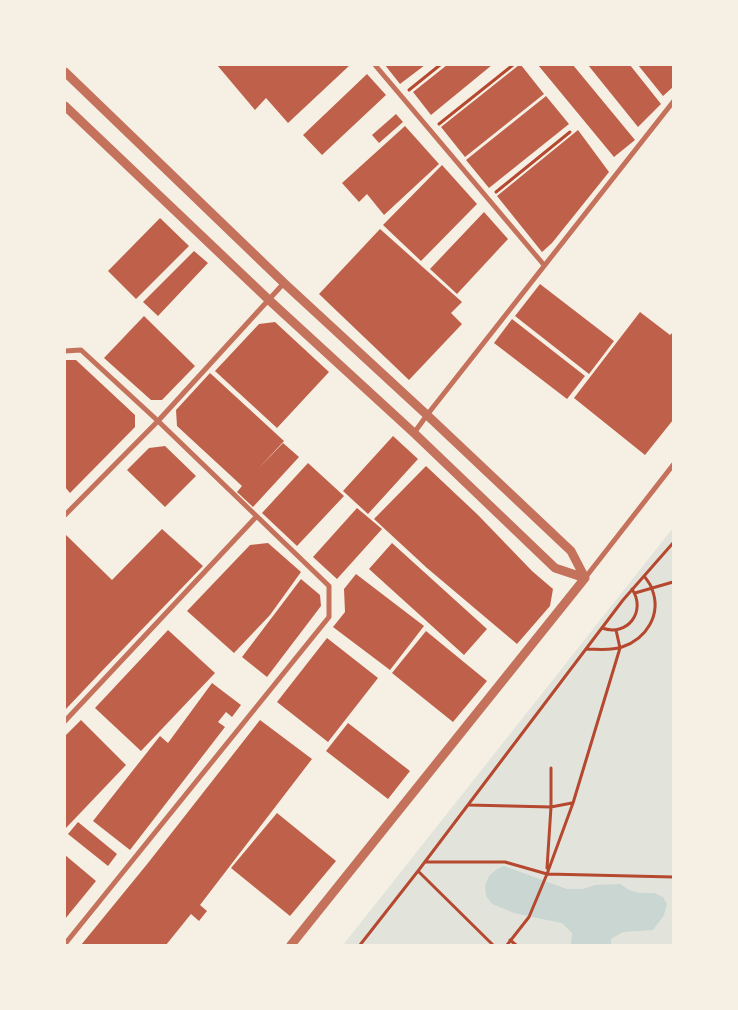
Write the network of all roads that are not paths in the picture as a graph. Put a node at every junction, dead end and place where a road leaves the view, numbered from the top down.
1 (375, 65) edge
2 (65, 72) edge
3 (673, 102) edge
4 (65, 106) edge
5 (544, 265) junction
6 (284, 283) junction
7 (269, 300) junction
8 (65, 351) edge
9 (427, 415) junction
10 (158, 421) junction
11 (414, 433) junction
12 (673, 465) edge
13 (65, 515) edge
14 (256, 517) junction
15 (585, 578) junction
16 (65, 720) edge
17 (65, 944) edge
18 (291, 945) edge

1 - 5 street
2 - 6 street
3 - 5 street
4 - 7 street
5 - 9 street
6 - 7 street
6 - 9 street
7 - 10 street
7 - 11 street
8 - 10 street
9 - 11 street
9 - 15 street
10 - 13 street
10 - 14 street
11 - 15 street
12 - 15 street
14 - 16 street
14 - 17 street
15 - 18 street

